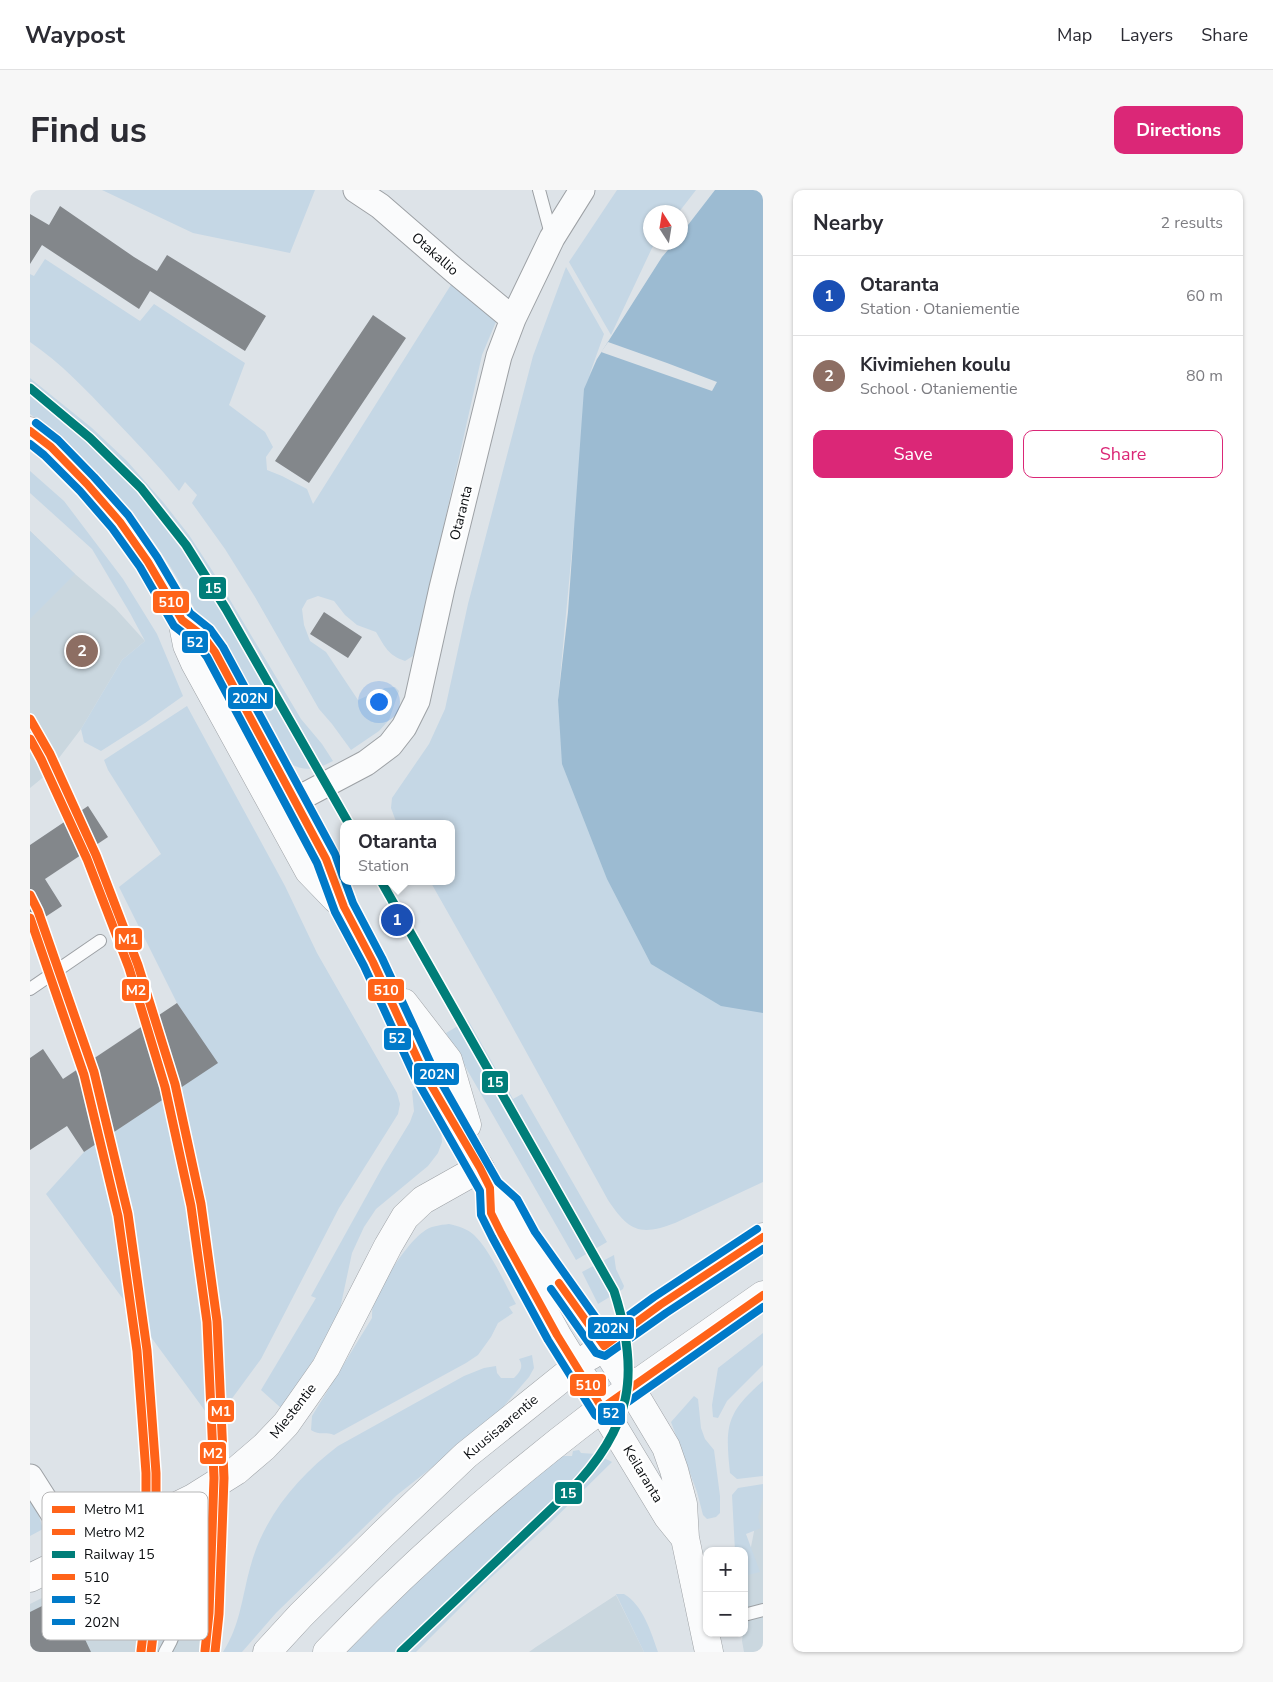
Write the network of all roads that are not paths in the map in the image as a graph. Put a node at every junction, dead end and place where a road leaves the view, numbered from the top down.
1 (356, 190) edge
2 (539, 190) edge
3 (582, 190) edge
4 (552, 238) junction
5 (513, 319) junction
6 (30, 431) edge
7 (285, 805) junction
8 (100, 940) dead end
9 (30, 989) edge
10 (485, 1178) junction
11 (763, 1237) edge
12 (763, 1295) edge
13 (604, 1346) junction
14 (576, 1366) junction
15 (630, 1387) junction
16 (602, 1408) junction
17 (30, 1477) edge
18 (203, 1492) edge
19 (42, 1496) edge
20 (685, 1538) junction
21 (42, 1572) edge
22 (30, 1578) edge
23 (763, 1610) edge
24 (748, 1614) edge
25 (703, 1616) edge
26 (707, 1637) edge
27 (172, 1640) edge
28 (165, 1652) edge
29 (268, 1652) edge
30 (327, 1652) edge
31 (709, 1652) edge

1 - 5 street, Otakallio
2 - 4 lane
3 - 4 street, Otaranta
4 - 5 street, Otaranta
5 - 7 street, Otaranta
6 - 7 main road
7 - 10 main road
8 - 9 lane
10 - 13 main road, Keilaranta
10 - 14 main road, Keilaranta
10 - 18 main road, Miestentie
11 - 13 main road, Kuusisaarentie
12 - 15 main road
13 - 14 main road, Kuusisaarentie
13 - 15 main road, Keilaranta
14 - 16 main road, Keilaranta
14 - 29 main road, Kuusisaarentie
15 - 16 main road
15 - 20 main road, Keilaranta
16 - 20 main road, Keilaranta
16 - 30 main road
17 - 19 street
20 - 25 main road, Keilaranta
21 - 22 main road, Miestentie
23 - 24 lane
26 - 31 main road, Keilaranta
27 - 28 lane

